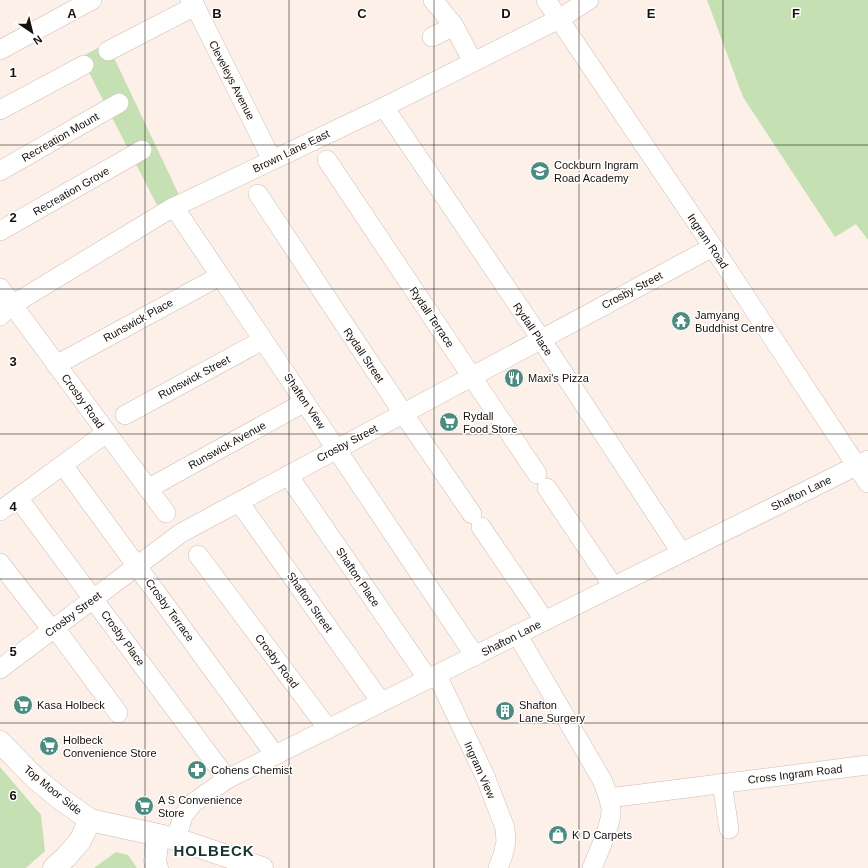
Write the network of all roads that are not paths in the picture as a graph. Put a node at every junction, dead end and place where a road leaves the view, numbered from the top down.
1 (92, 0) edge
2 (433, 0) edge
3 (546, 0) edge
4 (589, 0) edge
5 (193, 3) edge
6 (559, 19) junction
7 (454, 26) junction
8 (432, 37) dead end
9 (0, 50) edge
10 (108, 51) dead end
11 (473, 62) junction
12 (84, 65) dead end
13 (119, 103) dead end
14 (384, 107) junction
15 (0, 110) edge
16 (142, 150) dead end
17 (272, 160) junction
18 (327, 160) dead end
19 (0, 171) edge
20 (258, 194) dead end
21 (174, 207) junction
22 (0, 231) edge
23 (713, 246) junction
24 (220, 276) junction
25 (0, 288) edge
26 (6, 311) edge
27 (540, 339) junction
28 (263, 340) junction
29 (56, 364) junction
30 (472, 376) junction
31 (305, 402) junction
32 (403, 413) junction
33 (125, 415) dead end
34 (106, 433) junction
35 (337, 449) junction
36 (862, 463) edge
37 (63, 465) junction
38 (288, 475) junction
39 (868, 484) edge
40 (149, 488) junction
41 (18, 498) junction
42 (239, 502) junction
43 (0, 511) edge
44 (166, 513) dead end
45 (681, 552) junction
46 (198, 555) dead end
47 (0, 563) edge
48 (138, 566) junction
49 (613, 586) junction
50 (94, 598) junction
51 (544, 621) junction
52 (53, 629) junction
53 (517, 634) junction
54 (475, 656) junction
55 (0, 669) edge
56 (432, 677) junction
57 (381, 702) junction
58 (118, 713) dead end
59 (328, 729) junction
60 (0, 742) edge
61 (275, 755) junction
62 (868, 765) edge
63 (227, 779) junction
64 (722, 783) junction
65 (609, 798) junction
66 (90, 820) junction
67 (729, 829) dead end
68 (167, 837) junction
69 (54, 868) edge
70 (157, 868) edge
71 (262, 868) edge
72 (498, 868) edge
73 (592, 868) edge

1 - 9 street
2 - 7 street
3 - 6 street, Ingram Road
4 - 6 street, Brown Lane East
5 - 10 street
5 - 17 street, Cleveleys Avenue
6 - 11 street, Brown Lane East
6 - 23 street, Ingram Road
7 - 8 street
7 - 11 street
11 - 14 street, Brown Lane East
12 - 15 street
13 - 19 street, Recreation Mount
14 - 17 street, Brown Lane East
14 - 27 street, Rydall Place
16 - 22 street, Recreation Grove
17 - 21 street, Brown Lane East
18 - 30 street, Rydall Terrace
20 - 32 street, Rydall Street
21 - 24 street, Shafton View
21 - 26 street, Brown Lane East
23 - 27 street, Crosby Street
23 - 36 street, Ingram Road
24 - 28 street, Shafton View
24 - 29 street, Runswick Place
25 - 26 street, Crosby Road
26 - 29 street, Crosby Road
27 - 30 street, Crosby Street
27 - 45 street, Rydall Place
28 - 31 street, Shafton View
28 - 33 street, Runswick Street
29 - 34 street, Crosby Road
30 - 32 street, Crosby Street
30 - 49 street, Rydall Terrace
31 - 35 street, Shafton View
31 - 40 street, Runswick Avenue
32 - 35 street, Crosby Street
32 - 51 street, Rydall Street
34 - 37 street
34 - 40 street, Crosby Road
35 - 38 street, Crosby Street
35 - 54 street, Shafton View
36 - 39 street, Ingram Road
36 - 45 street, Shafton Lane
37 - 41 street
37 - 48 street, Crosby Terrace
38 - 42 street, Crosby Street
38 - 56 street, Shafton Place
40 - 44 street, Crosby Road
41 - 43 street
41 - 50 street, Crosby Place
42 - 48 street, Crosby Street
42 - 57 street, Shafton Street
45 - 49 street, Shafton Lane
46 - 59 street, Crosby Road
47 - 52 street
48 - 50 street, Crosby Street
48 - 61 street, Crosby Terrace
49 - 51 street, Shafton Lane
50 - 52 street, Crosby Street
50 - 63 street, Crosby Place
51 - 53 street, Shafton Lane
52 - 55 street, Crosby Street
52 - 58 street
53 - 54 street, Shafton Lane
53 - 65 street
54 - 56 street, Shafton Lane
56 - 57 street, Shafton Lane
56 - 72 street, Ingram View
57 - 59 street, Shafton Lane
59 - 61 street, Shafton Lane
60 - 66 street, Top Moor Side
61 - 63 street, Shafton Lane
62 - 64 street, Cross Ingram Road
63 - 68 street, Shafton Lane
64 - 65 street, Cross Ingram Road
64 - 67 street
65 - 73 street
66 - 68 street
66 - 69 street
68 - 70 street
68 - 71 street

